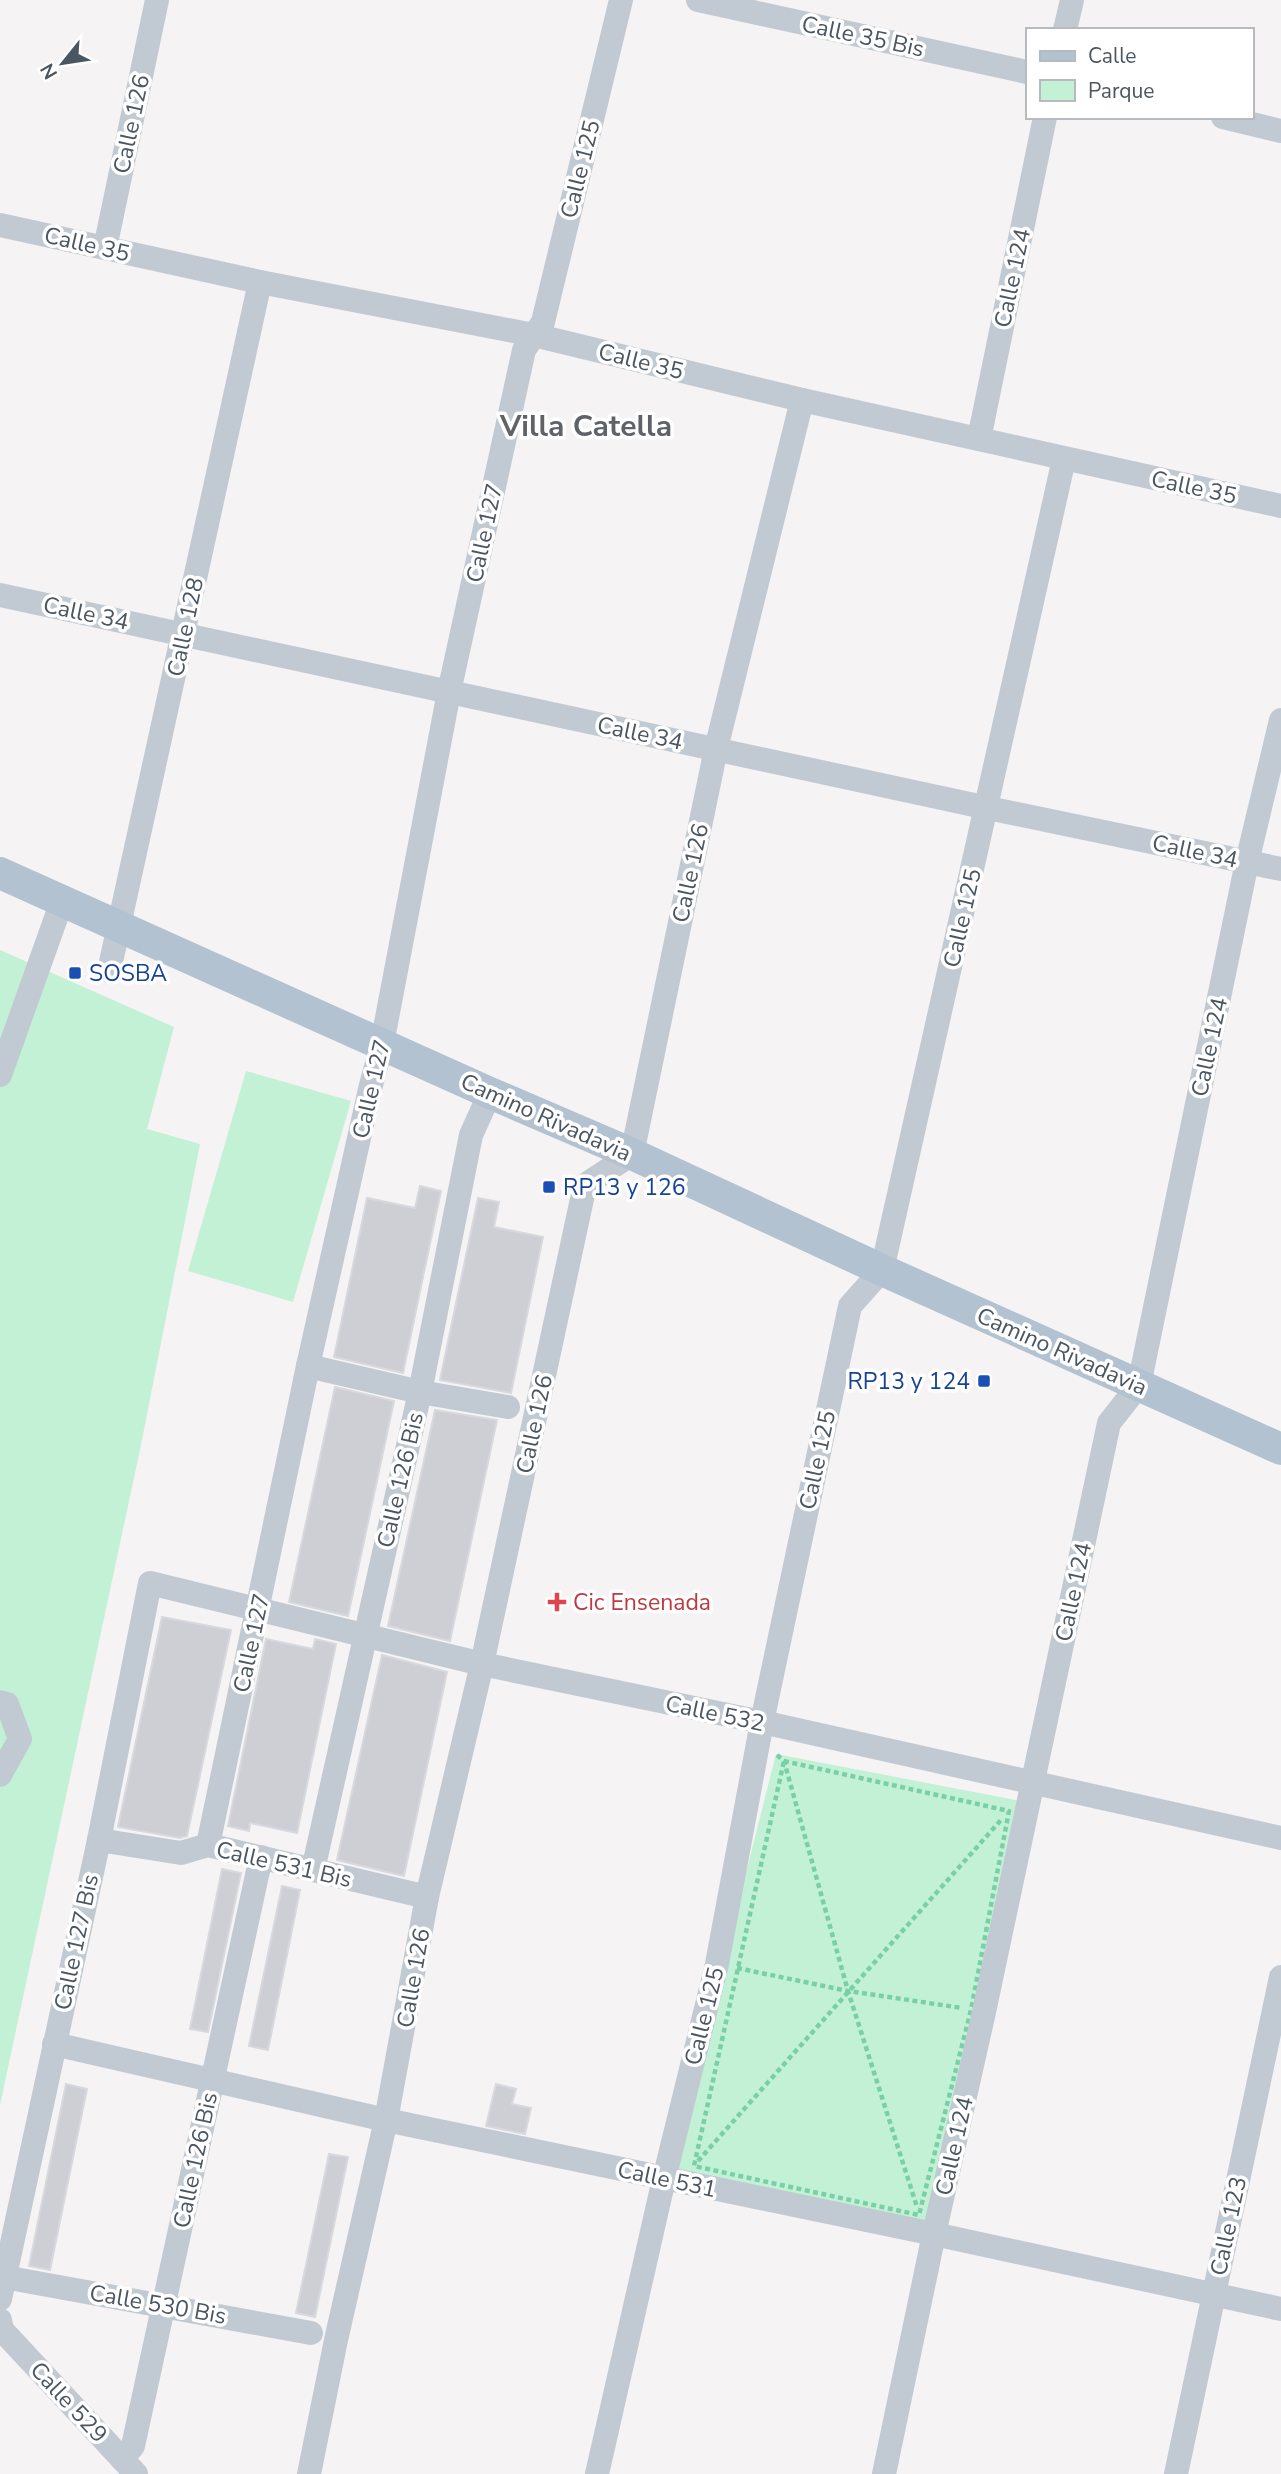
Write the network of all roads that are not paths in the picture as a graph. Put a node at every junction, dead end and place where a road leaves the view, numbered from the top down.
1 (157, 0) edge
2 (621, 0) edge
3 (698, 0) edge
4 (1072, 0) edge
5 (1065, 28) edge
6 (1026, 72) edge
7 (1045, 119) edge
8 (1231, 119) edge
9 (1281, 131) edge
10 (0, 225) edge
11 (105, 248) junction
12 (260, 282) junction
13 (534, 335) junction
14 (802, 400) junction
15 (979, 439) junction
16 (1064, 459) junction
17 (1281, 506) edge
18 (0, 596) edge
19 (184, 634) junction
20 (449, 692) junction
21 (1281, 720) edge
22 (716, 749) junction
23 (988, 808) junction
24 (1247, 862) junction
25 (1281, 869) edge
26 (0, 873) edge
27 (62, 901) junction
28 (118, 926) junction
29 (108, 971) dead end
30 (382, 1044) junction
31 (0, 1075) edge
32 (490, 1093) junction
33 (632, 1154) junction
34 (882, 1270) junction
35 (308, 1366) junction
36 (1139, 1385) junction
37 (420, 1391) junction
38 (508, 1407) dead end
39 (1281, 1449) edge
40 (150, 1583) joint
41 (258, 1610) junction
42 (365, 1635) junction
43 (482, 1664) junction
44 (0, 1702) edge
45 (762, 1722) junction
46 (0, 1775) edge
47 (1032, 1781) junction
48 (1281, 1838) edge
49 (99, 1840) junction
50 (208, 1844) junction
51 (261, 1857) junction
52 (313, 1870) junction
53 (427, 1898) junction
54 (1281, 1977) edge
55 (54, 2044) junction
56 (213, 2081) junction
57 (386, 2120) junction
58 (664, 2179) junction
59 (927, 2225) junction
60 (2, 2288) edge
61 (1214, 2294) junction
62 (164, 2305) junction
63 (1281, 2309) edge
64 (1, 2325) edge
65 (311, 2333) dead end
66 (129, 2467) edge
67 (309, 2474) edge
68 (597, 2474) edge
69 (884, 2474) edge
70 (1176, 2474) edge

1 - 11 street, Calle 126
2 - 13 street, Calle 125
3 - 6 street, Calle 35 Bis
4 - 5 street
7 - 15 street, Calle 124
8 - 9 street
10 - 11 street, Calle 35
11 - 12 street, Calle 35
12 - 13 street, Calle 35
12 - 19 street, Calle 128
13 - 14 street, Calle 35
13 - 20 street, Calle 127
14 - 15 street, Calle 35
14 - 22 street, Calle 126
15 - 16 street, Calle 35
16 - 17 street, Calle 35
16 - 23 street, Calle 125
18 - 19 street, Calle 34
19 - 20 street, Calle 34
19 - 28 street, Calle 128
20 - 22 street, Calle 34
20 - 30 street, Calle 127
21 - 24 street, Calle 124
22 - 23 street, Calle 34
22 - 33 street, Calle 126
23 - 24 street, Calle 34
23 - 34 street, Calle 125
24 - 25 street, Calle 34
24 - 36 street, Calle 124
26 - 27 main road, Camino Rivadavia
27 - 28 main road, Camino Rivadavia
27 - 31 street
28 - 29 street, Calle 128
28 - 30 main road, Camino Rivadavia
30 - 32 main road, Camino Rivadavia
30 - 35 street, Calle 127
32 - 33 main road, Camino Rivadavia
32 - 37 street, Calle 126 Bis
33 - 34 main road, Camino Rivadavia
33 - 43 street, Calle 126
34 - 36 main road, Camino Rivadavia
34 - 45 street, Calle 125
35 - 37 street
35 - 41 street, Calle 127
36 - 39 main road, Camino Rivadavia
36 - 47 street, Calle 124
37 - 38 street
37 - 42 street, Calle 126 Bis
40 - 41 street, Calle 532
40 - 49 street, Calle 127 Bis
41 - 42 street, Calle 532
41 - 50 street, Calle 127
42 - 43 street, Calle 532
42 - 52 street, Calle 126 Bis
43 - 45 street, Calle 532
43 - 53 street, Calle 126
44 - 46 street
45 - 47 street, Calle 532
45 - 58 street, Calle 125
47 - 48 street, Calle 532
47 - 59 street, Calle 124
49 - 50 street, Calle 531 Bis
49 - 55 street, Calle 127 Bis
50 - 51 street, Calle 531 Bis
51 - 52 street, Calle 531 Bis
51 - 56 street, Calle 126 Bis
52 - 53 street, Calle 531 Bis
53 - 57 street, Calle 126
54 - 61 street, Calle 123
55 - 56 street, Calle 531
55 - 60 street, Calle 127 Bis
56 - 57 street, Calle 531
56 - 62 street, Calle 126 Bis
57 - 58 street, Calle 531
57 - 67 street, Calle 126
58 - 59 street, Calle 531
58 - 68 street, Calle 125
59 - 61 street, Calle 531
59 - 69 street, Calle 124
60 - 62 street, Calle 530 Bis
61 - 63 street, Calle 531
61 - 70 street, Calle 123
62 - 65 street, Calle 530 Bis
62 - 66 street, Calle 126 Bis
64 - 66 street, Calle 529

